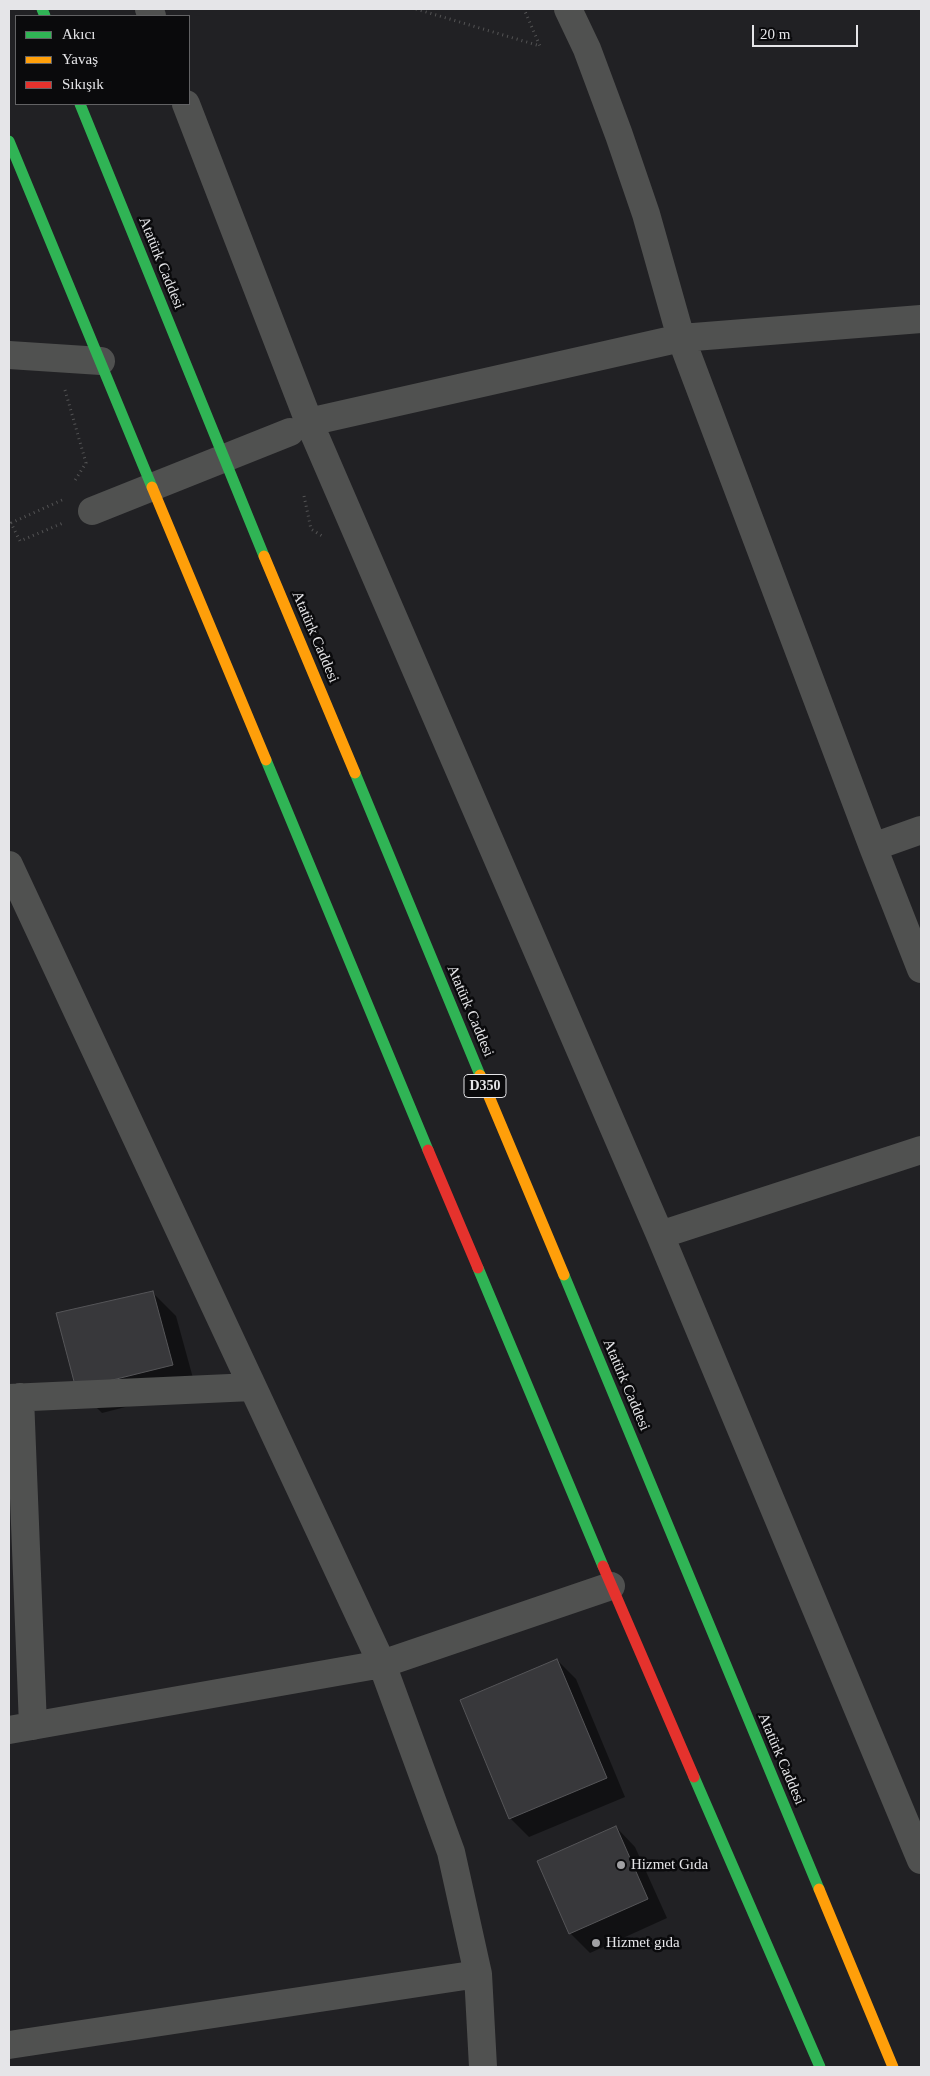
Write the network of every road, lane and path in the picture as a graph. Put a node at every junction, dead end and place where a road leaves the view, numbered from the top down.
1 (416, 9) edge
2 (524, 9) edge
3 (568, 9) edge
4 (80, 105) edge
5 (186, 105) edge
6 (11, 152) edge
7 (921, 319) edge
8 (682, 338) junction
9 (9, 355) edge
10 (55, 358) junction
11 (102, 361) junction
12 (299, 427) junction
13 (73, 484) dead end
14 (65, 498) dead end
15 (92, 511) joint
16 (921, 830) edge
17 (873, 847) junction
18 (9, 865) edge
19 (921, 969) edge
20 (921, 1150) edge
21 (660, 1235) junction
22 (252, 1387) junction
23 (14, 1397) edge
24 (611, 1586) junction
25 (382, 1664) junction
26 (21, 1728) edge
27 (921, 1860) edge
28 (478, 1974) junction
29 (9, 2046) edge
30 (483, 2067) edge
31 (820, 2067) edge
32 (894, 2067) edge

1 - 2 path
3 - 8 street
4 - 32 highway, Atatürk Caddesi / D350
5 - 12 street
6 - 11 highway
7 - 8 street
8 - 12 street
8 - 17 street
9 - 10 street
10 - 11 street
10 - 13 path
11 - 24 highway
12 - 15 street
12 - 21 street
14 - 15 path
16 - 17 street
17 - 19 street
18 - 22 street
20 - 21 street
21 - 27 street
22 - 23 street
22 - 25 street
23 - 26 street
24 - 25 street
24 - 31 highway
25 - 26 street
25 - 28 street
28 - 29 street
28 - 30 street

